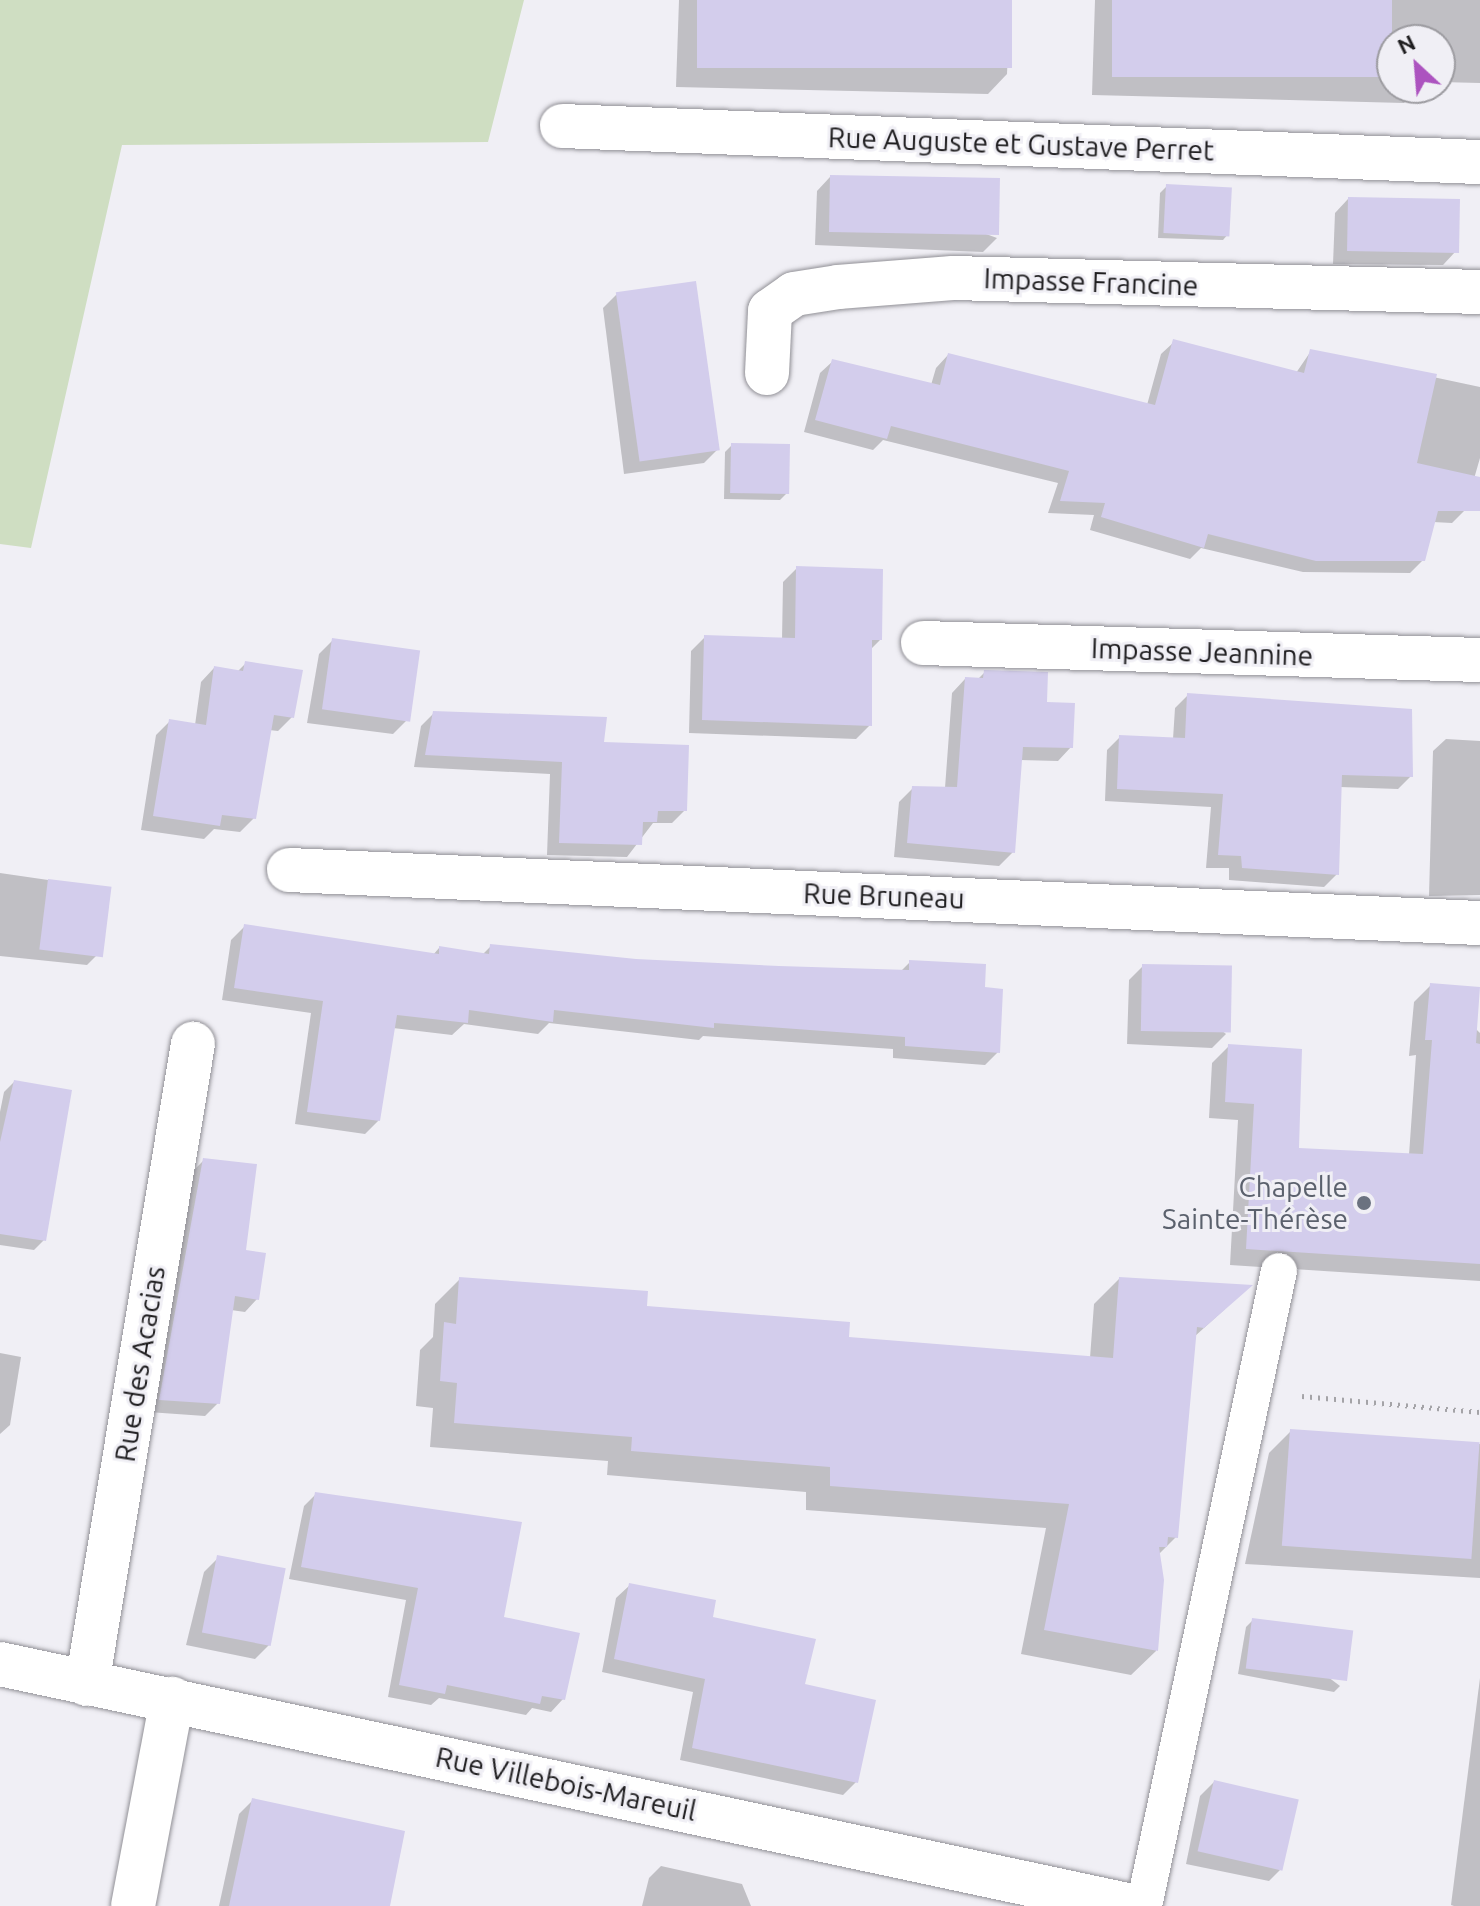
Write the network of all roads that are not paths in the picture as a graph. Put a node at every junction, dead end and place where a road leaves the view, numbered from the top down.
1 (562, 126) dead end
2 (1480, 162) edge
3 (1480, 292) edge
4 (767, 373) dead end
5 (923, 643) dead end
6 (1480, 660) edge
7 (289, 870) dead end
8 (1480, 923) edge
9 (193, 1044) dead end
10 (1279, 1271) dead end
11 (0, 1664) edge
12 (87, 1684) junction
13 (172, 1699) junction
14 (133, 1906) edge
15 (1132, 1906) edge
16 (1144, 1906) edge

1 - 2 street, Rue Auguste et Gustave Perret
3 - 4 street, Impasse Francine
5 - 6 street, Impasse Jeannine
7 - 8 street, Rue Bruneau
9 - 12 street, Rue des Acacias
10 - 16 lane
11 - 12 street, Rue Villebois-Mareuil
12 - 13 street, Rue Villebois-Mareuil
13 - 14 street
13 - 15 street, Rue Villebois-Mareuil

